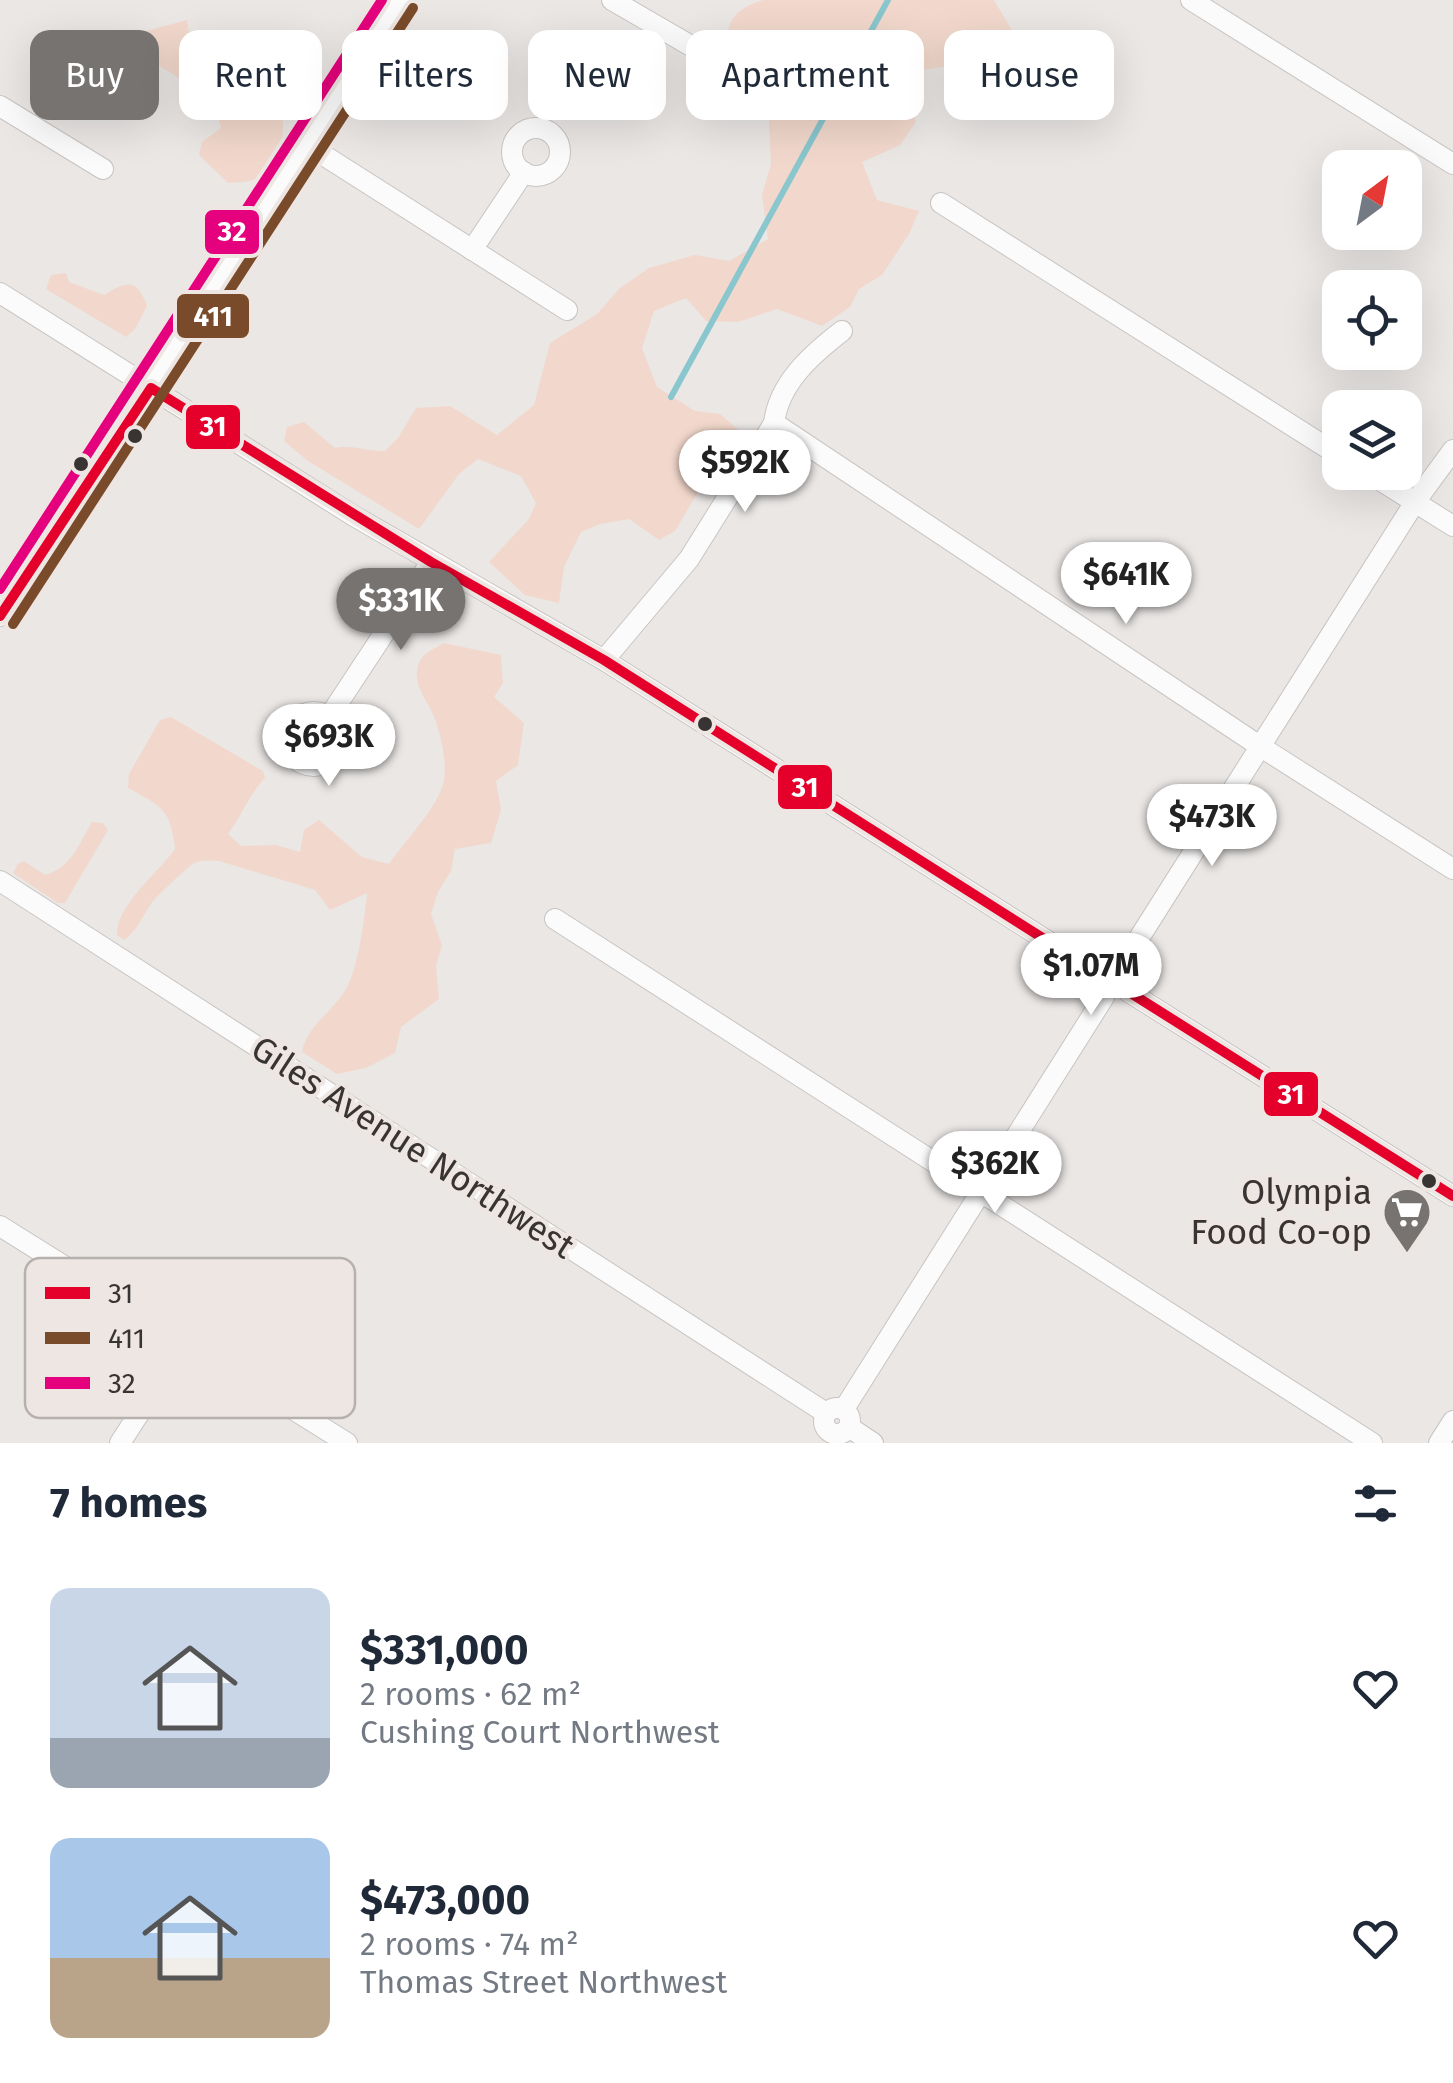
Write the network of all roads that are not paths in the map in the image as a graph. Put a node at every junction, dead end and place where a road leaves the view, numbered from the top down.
1 (400, 0) edge
2 (612, 0) edge
3 (1191, 0) edge
4 (686, 43) edge
5 (0, 106) edge
6 (306, 144) junction
7 (1453, 164) edge
8 (103, 168) dead end
9 (524, 172) dead end
10 (941, 202) dead end
11 (472, 250) junction
12 (0, 293) edge
13 (567, 310) dead end
14 (842, 331) dead end
15 (151, 388) junction
16 (774, 422) junction
17 (1322, 445) edge
18 (1453, 450) edge
19 (1395, 490) edge
20 (1414, 502) junction
21 (1453, 526) edge
22 (431, 562) junction
23 (0, 616) edge
24 (604, 660) junction
25 (329, 717) dead end
26 (1260, 747) junction
27 (1453, 869) edge
28 (0, 881) edge
29 (555, 919) dead end
30 (1122, 965) junction
31 (1098, 973) junction
32 (1129, 992) junction
33 (1104, 997) junction
34 (981, 1192) junction
35 (1453, 1196) edge
36 (0, 1226) edge
37 (57, 1258) edge
38 (137, 1418) edge
39 (311, 1418) edge
40 (1453, 1421) edge
41 (834, 1425) edge
42 (120, 1443) edge
43 (347, 1443) edge
44 (873, 1443) edge
45 (1372, 1443) edge
46 (1439, 1443) edge

1 - 6 street
2 - 4 street
3 - 7 street
5 - 8 street
6 - 11 street
6 - 15 street
9 - 11 street
10 - 17 street
11 - 13 street
12 - 15 street
14 - 16 street
15 - 22 street
15 - 23 street
16 - 24 street
16 - 26 street
18 - 20 street
19 - 20 street
20 - 21 street
20 - 26 street
22 - 24 street
22 - 25 street
24 - 31 street
26 - 27 street
26 - 30 street
28 - 41 street, Giles Avenue Northwest
29 - 34 street
30 - 31 street
30 - 32 street
31 - 33 street
32 - 33 street
32 - 35 street
33 - 34 street
34 - 41 street
34 - 45 street
36 - 37 street
38 - 42 street
39 - 43 street
40 - 46 street
41 - 44 street, Giles Avenue Northwest

